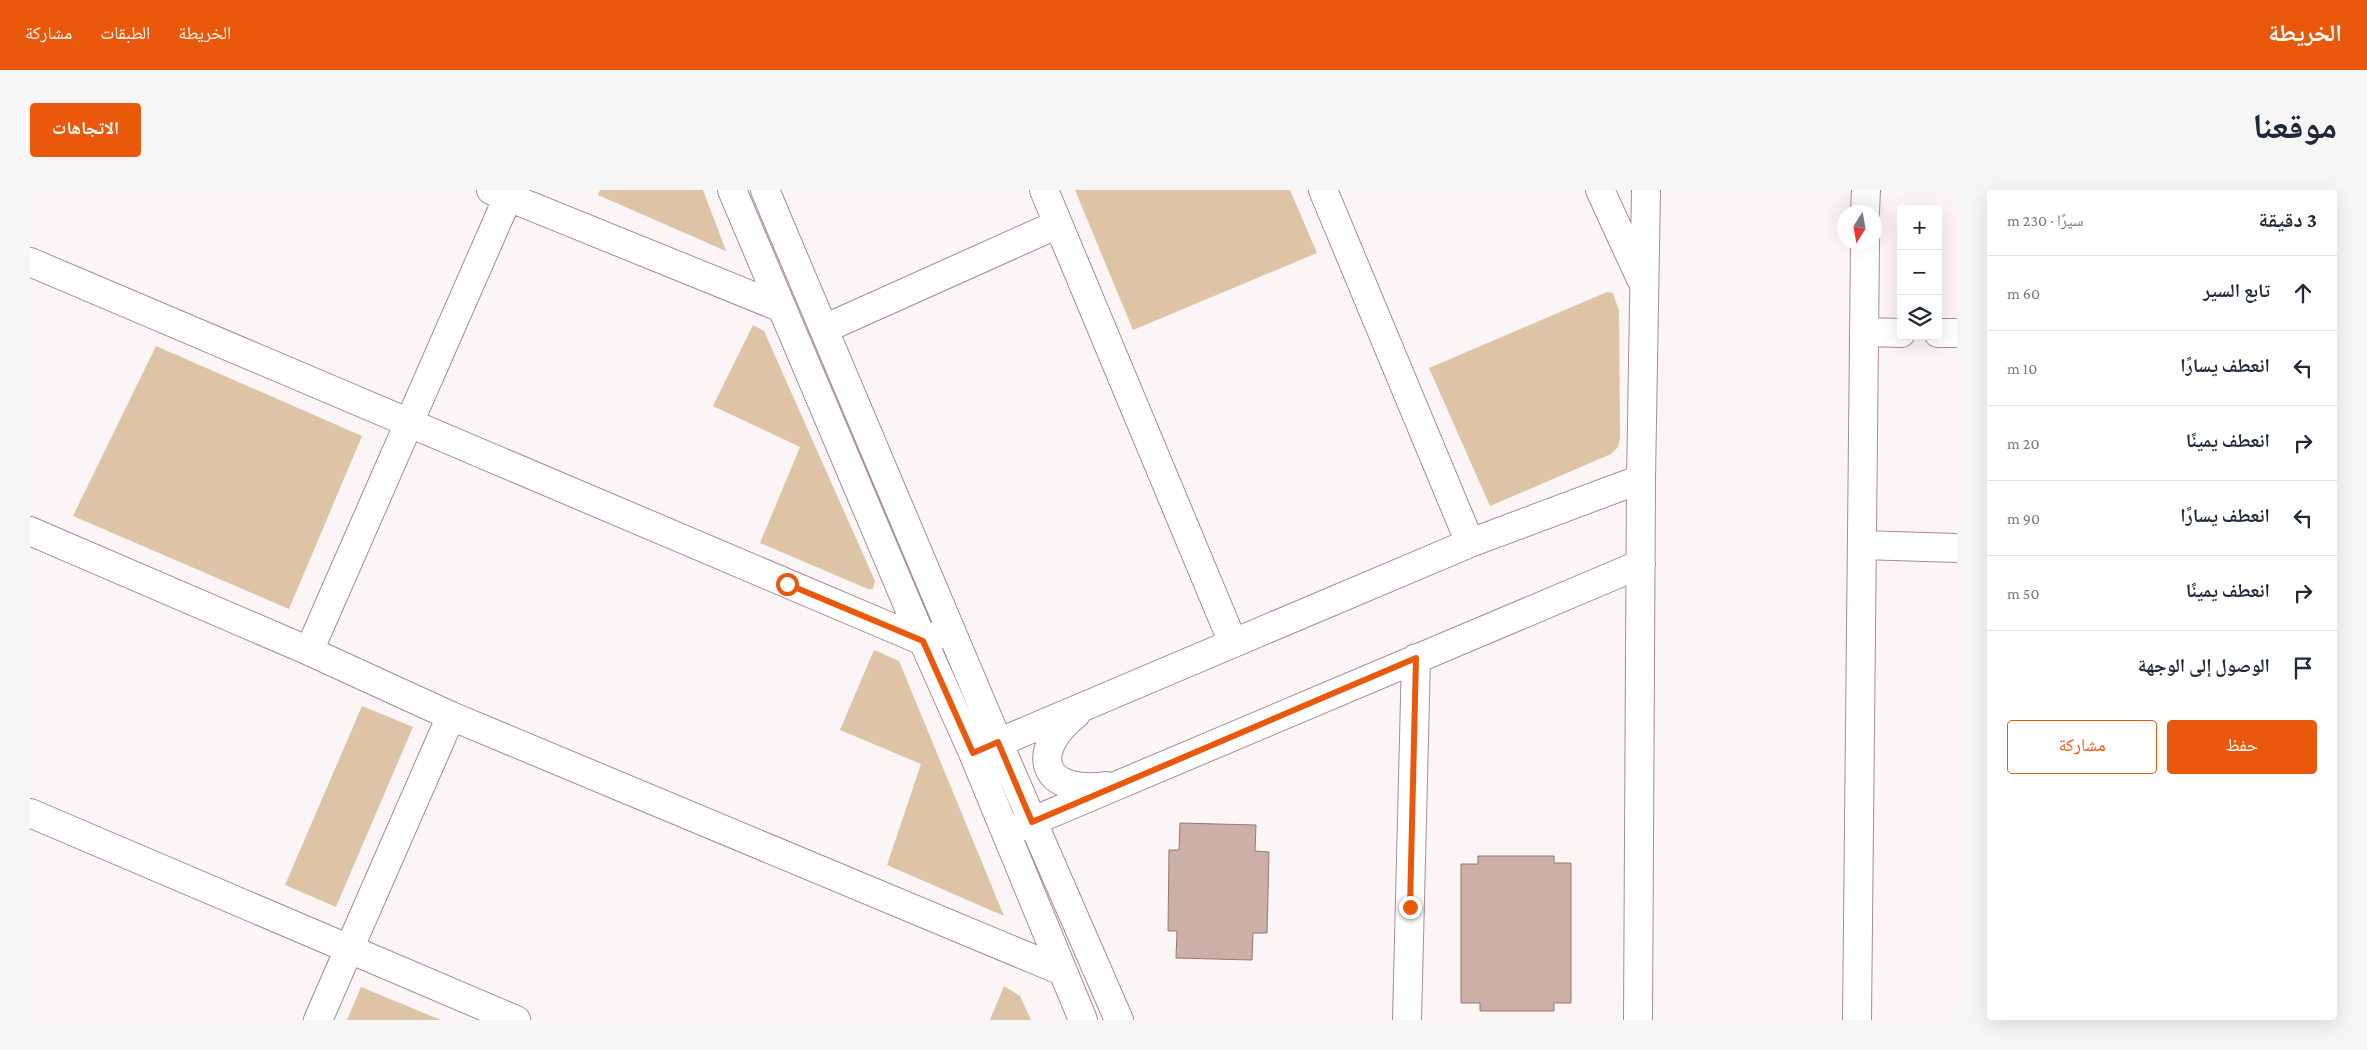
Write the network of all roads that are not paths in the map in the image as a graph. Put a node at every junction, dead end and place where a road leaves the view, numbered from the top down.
1 (732, 190) edge
2 (766, 190) edge
3 (1044, 190) edge
4 (1323, 190) edge
5 (1600, 190) edge
6 (1646, 190) edge
7 (1866, 190) edge
8 (499, 194) edge
9 (1865, 205) edge
10 (1058, 224) junction
11 (1865, 250) edge
12 (30, 262) edge
13 (1643, 285) junction
14 (782, 308) junction
15 (824, 329) junction
16 (1864, 332) junction
17 (1897, 332) edge
18 (1942, 333) edge
19 (1957, 333) edge
20 (408, 422) junction
21 (1641, 479) junction
22 (30, 531) edge
23 (1470, 543) junction
24 (1862, 545) junction
25 (1957, 548) edge
26 (1640, 564) junction
27 (951, 630) junction
28 (923, 641) junction
29 (1233, 643) junction
30 (308, 651) junction
31 (1416, 658) junction
32 (1091, 702) junction
33 (451, 716) junction
34 (998, 742) junction
35 (973, 753) junction
36 (1123, 783) junction
37 (30, 813) edge
38 (1032, 822) junction
39 (1006, 833) junction
40 (348, 950) junction
41 (1062, 971) junction
42 (318, 1020) edge
43 (516, 1020) edge
44 (1083, 1020) edge
45 (1118, 1020) edge
46 (1407, 1020) edge
47 (1638, 1020) edge
48 (1857, 1020) edge

1 - 14 street
2 - 15 street
3 - 10 street
4 - 23 street
5 - 13 street
6 - 13 street
7 - 9 street
8 - 14 street
8 - 20 street
10 - 15 street
10 - 29 street
11 - 16 street
12 - 20 street
13 - 21 street
14 - 28 street
15 - 27 street
16 - 17 street
16 - 24 street
18 - 19 street
20 - 28 street
20 - 30 street
21 - 23 street
21 - 26 street
22 - 30 street
23 - 29 street
24 - 25 street
24 - 48 street
26 - 31 street
26 - 47 street
27 - 28 street
27 - 34 street
28 - 35 street
29 - 32 street
30 - 33 street
31 - 36 street
31 - 46 street
32 - 34 street
32 - 36 street
33 - 40 street
33 - 41 street
34 - 35 street
34 - 38 street
35 - 39 street
36 - 38 street
37 - 40 street
38 - 39 street
38 - 45 street
39 - 41 street
40 - 42 street
40 - 43 street
41 - 44 street

